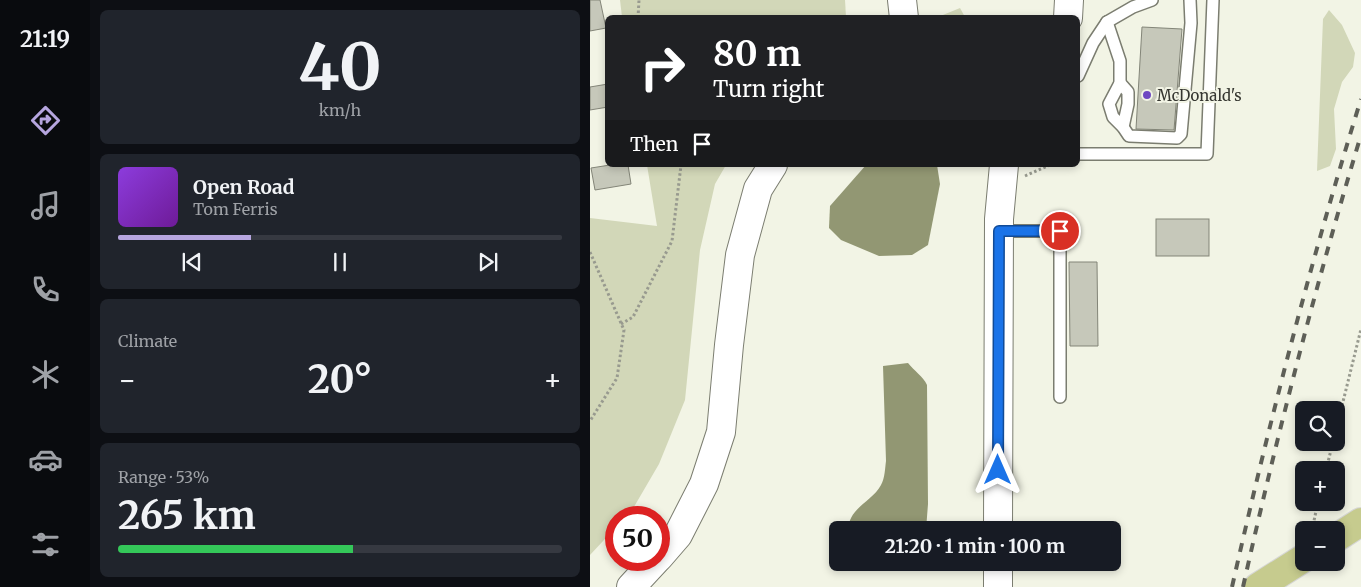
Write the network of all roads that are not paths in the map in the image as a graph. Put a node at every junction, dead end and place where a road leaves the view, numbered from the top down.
1 (1069, 0) edge
2 (1152, 0) edge
3 (1190, 0) edge
4 (1213, 0) edge
5 (1068, 15) edge
6 (1107, 22) junction
7 (1080, 72) edge
8 (1120, 82) junction
9 (1123, 128) junction
10 (1080, 154) edge
11 (772, 167) edge
12 (990, 167) edge
13 (1014, 170) edge
14 (999, 225) junction
15 (1060, 398) dead end
16 (998, 521) edge
17 (1361, 522) edge
18 (1345, 532) edge
19 (670, 545) edge
20 (1295, 564) edge
21 (646, 571) edge
22 (998, 571) edge
23 (631, 587) edge
24 (998, 587) edge
25 (1258, 587) edge

1 - 5 main road
2 - 6 lane
3 - 9 lane
4 - 10 lane
6 - 7 lane
6 - 8 lane
8 - 9 lane
8 - 9 lane
11 - 19 main road
12 - 14 main road
13 - 14 main road
14 - 15 lane
14 - 16 main road
17 - 18 main road
20 - 25 main road
21 - 23 main road
22 - 24 main road

